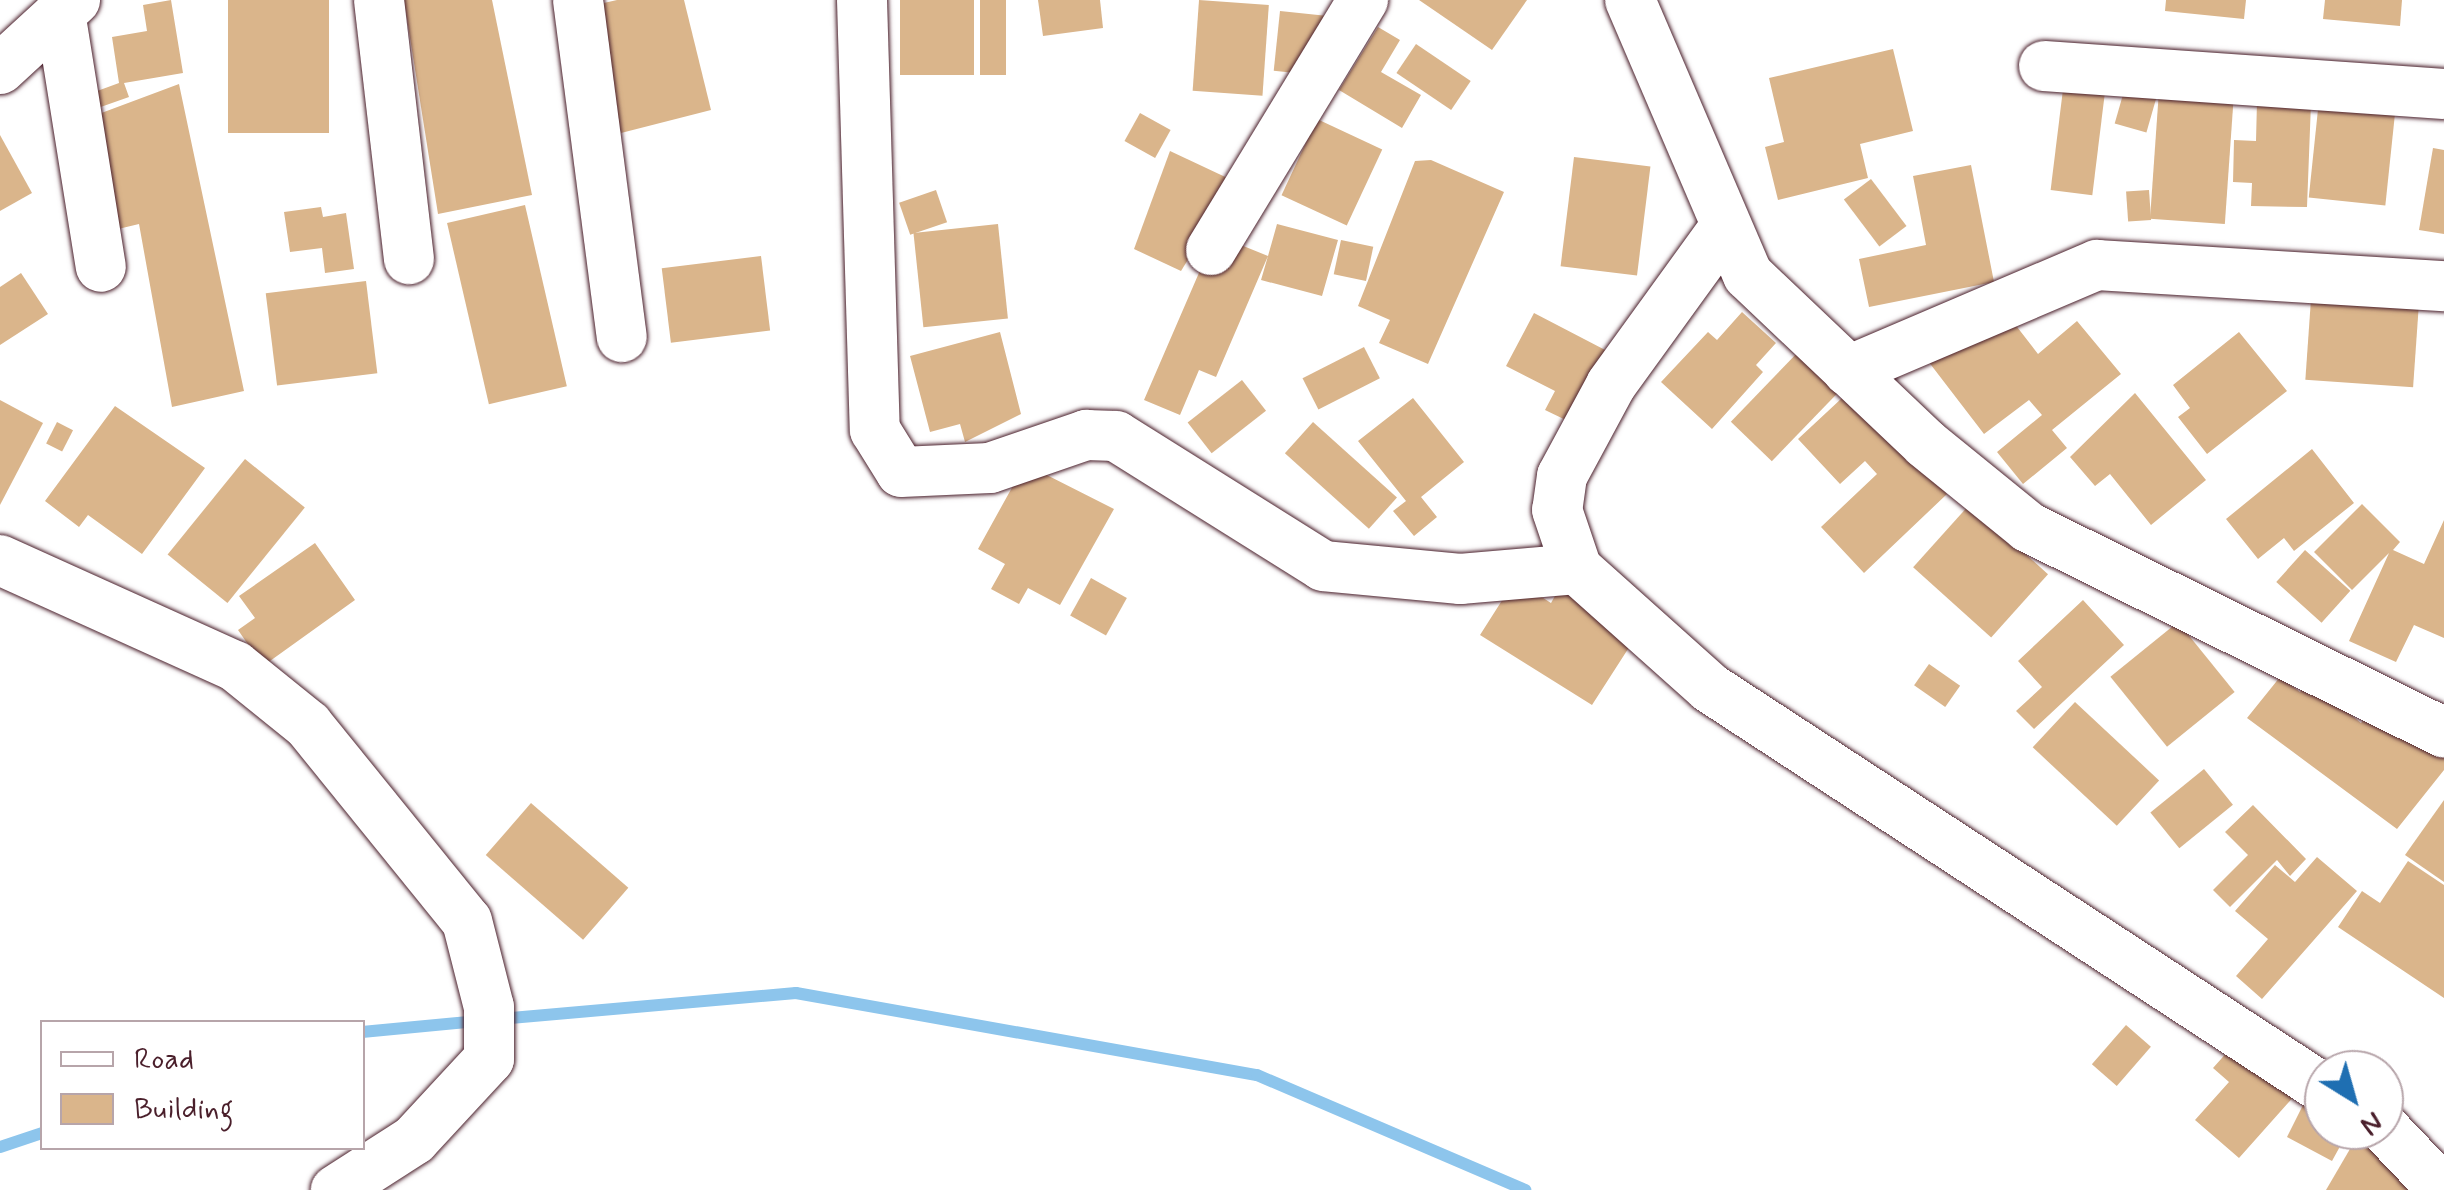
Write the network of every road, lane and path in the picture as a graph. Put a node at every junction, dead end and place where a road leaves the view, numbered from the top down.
1 (378, 0) edge
2 (578, 0) edge
3 (862, 0) edge
4 (1363, 0) edge
5 (1630, 0) edge
6 (68, 6) edge
7 (2044, 66) dead end
8 (0, 69) edge
9 (2433, 102) edge
10 (1723, 230) junction
11 (1211, 250) dead end
12 (409, 259) dead end
13 (101, 268) dead end
14 (2444, 286) edge
15 (622, 337) dead end
16 (1848, 371) junction
17 (0, 560) edge
18 (1577, 570) junction
19 (2444, 733) edge
20 (2304, 1077) edge
21 (2404, 1149) edge
22 (336, 1190) edge
23 (2444, 1190) edge

1 - 12 street
2 - 15 street
3 - 18 street
4 - 11 street
5 - 10 street
6 - 8 street
6 - 13 street
7 - 9 street
10 - 16 street
10 - 18 street
14 - 16 street
16 - 19 street
17 - 22 street
18 - 20 street
21 - 23 street

